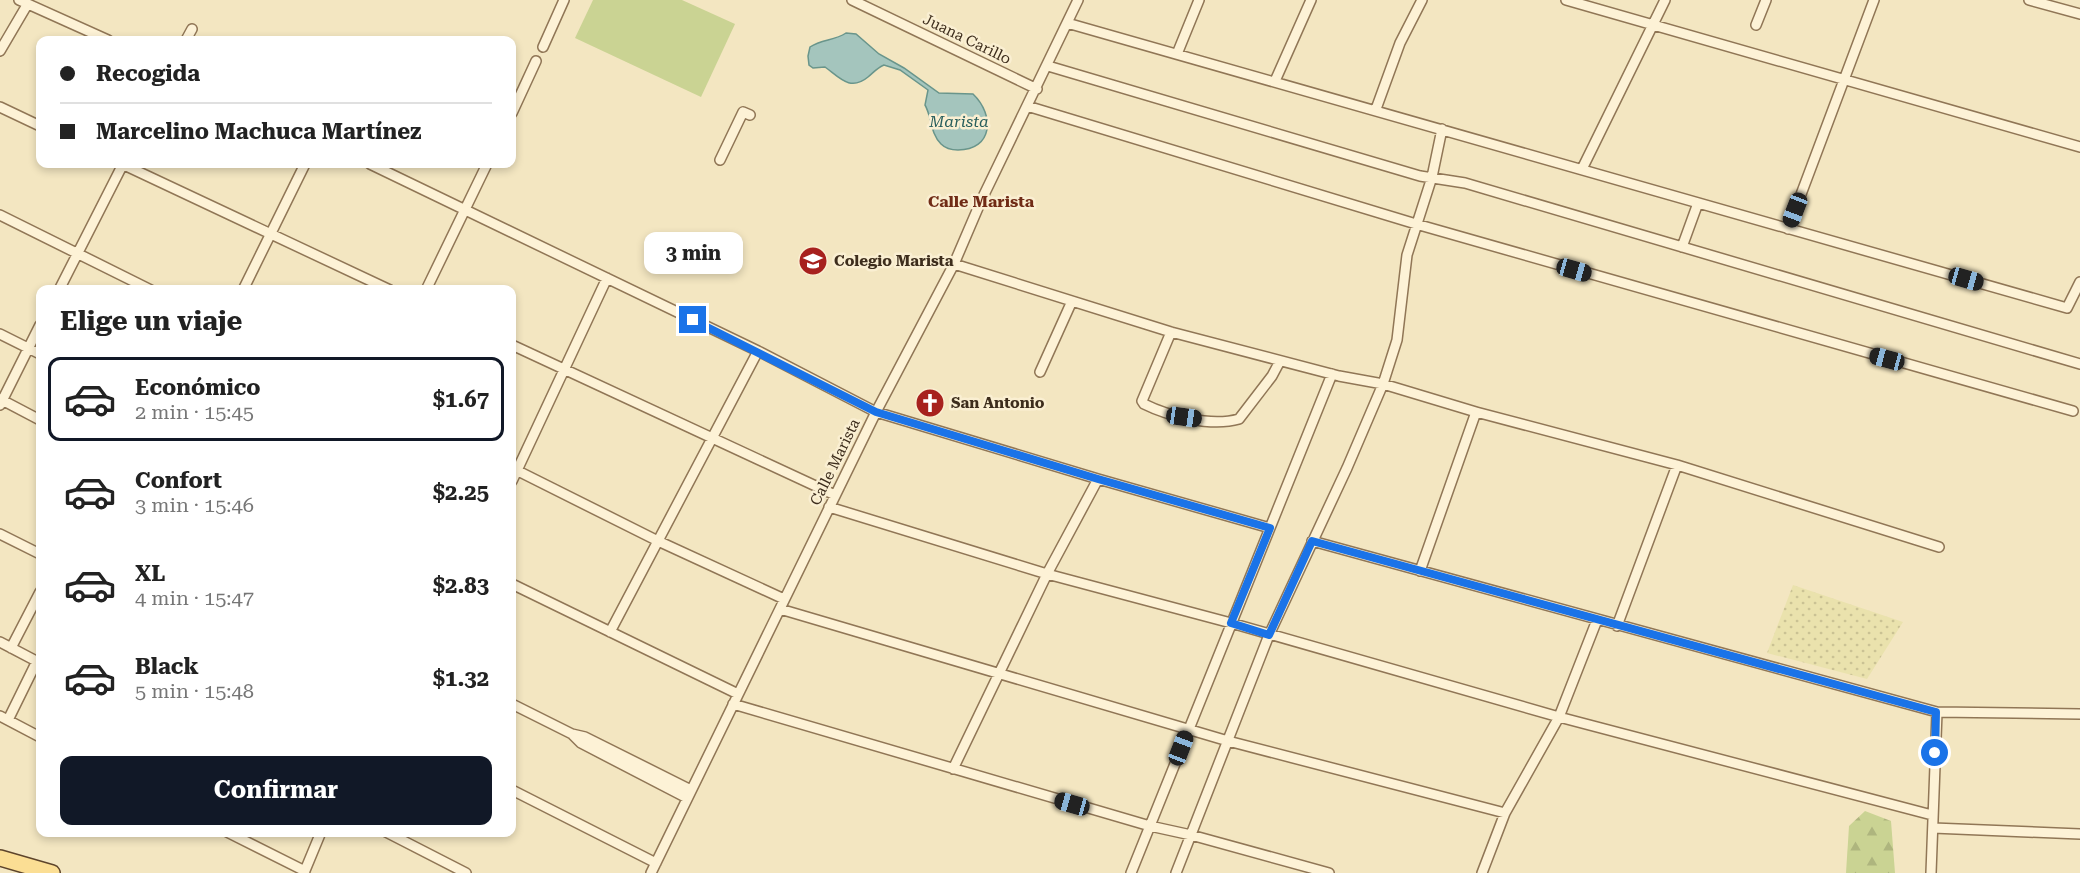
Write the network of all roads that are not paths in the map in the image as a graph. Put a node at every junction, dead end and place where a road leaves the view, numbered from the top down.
1 (564, 0) edge
2 (852, 0) edge
3 (1078, 0) edge
4 (1198, 0) edge
5 (1311, 0) edge
6 (1422, 0) edge
7 (1566, 0) edge
8 (1665, 0) edge
9 (1766, 0) edge
10 (1874, 0) edge
11 (2029, 0) edge
12 (23, 2) edge
13 (863, 2) edge
14 (2080, 14) edge
15 (1067, 23) junction
16 (1654, 25) junction
17 (1756, 25) dead end
18 (192, 29) dead end
19 (99, 36) edge
20 (188, 36) edge
21 (543, 47) dead end
22 (0, 51) edge
23 (1177, 54) junction
24 (537, 61) dead end
25 (1048, 66) junction
26 (1844, 79) junction
27 (1275, 81) junction
28 (1036, 89) junction
29 (516, 105) edge
30 (0, 106) edge
31 (1027, 106) junction
32 (1376, 109) junction
33 (750, 115) dead end
34 (36, 124) edge
35 (1442, 129) junction
36 (2080, 147) edge
37 (720, 160) dead end
38 (121, 168) edge
39 (131, 168) edge
40 (303, 168) edge
41 (379, 168) edge
42 (484, 168) edge
43 (1582, 169) junction
44 (1432, 177) junction
45 (1698, 203) junction
46 (465, 208) junction
47 (0, 215) edge
48 (1416, 224) junction
49 (1788, 229) junction
50 (271, 234) junction
51 (1682, 247) junction
52 (78, 253) junction
53 (954, 264) junction
54 (607, 278) junction
55 (2080, 282) edge
56 (62, 285) edge
57 (141, 285) edge
58 (246, 285) edge
59 (379, 285) edge
60 (428, 285) edge
61 (1072, 301) junction
62 (1171, 332) junction
63 (0, 334) edge
64 (36, 334) edge
65 (516, 347) edge
66 (29, 348) junction
67 (758, 351) junction
68 (36, 352) edge
69 (1280, 361) junction
70 (2080, 364) edge
71 (564, 369) junction
72 (1040, 372) dead end
73 (1332, 374) junction
74 (1383, 384) junction
75 (1, 402) edge
76 (2073, 411) dead end
77 (876, 412) junction
78 (1476, 412) junction
79 (36, 418) edge
80 (711, 439) junction
81 (516, 465) edge
82 (1677, 465) junction
83 (516, 470) edge
84 (1098, 479) junction
85 (835, 495) junction
86 (829, 507) junction
87 (1270, 528) junction
88 (0, 534) edge
89 (658, 541) junction
90 (1312, 541) junction
91 (1939, 547) dead end
92 (36, 552) edge
93 (1419, 571) junction
94 (1047, 574) junction
95 (516, 586) edge
96 (36, 599) edge
97 (784, 599) junction
98 (780, 609) junction
99 (1597, 620) junction
100 (1231, 623) junction
101 (1617, 626) junction
102 (610, 632) junction
103 (1269, 635) junction
104 (0, 642) edge
105 (11, 648) junction
106 (36, 660) edge
107 (36, 667) edge
108 (998, 674) junction
109 (738, 694) junction
110 (733, 705) junction
111 (516, 706) edge
112 (1936, 712) junction
113 (2080, 714) edge
114 (1559, 717) junction
115 (4, 718) edge
116 (1188, 729) junction
117 (36, 735) edge
118 (1228, 741) junction
119 (953, 770) junction
120 (516, 792) edge
121 (689, 794) junction
122 (1505, 813) junction
123 (1932, 815) junction
124 (1150, 826) junction
125 (1933, 828) junction
126 (2080, 834) edge
127 (1191, 835) junction
128 (237, 837) edge
129 (319, 837) edge
130 (396, 837) edge
131 (0, 858) edge
132 (656, 863) junction
133 (305, 872) edge
134 (52, 873) edge
135 (466, 873) edge
136 (651, 873) edge
137 (1131, 873) edge
138 (1176, 873) edge
139 (1329, 873) edge
140 (1482, 873) edge
141 (1931, 873) edge

1 - 21 street
2 - 13 street, Juana Carillo
3 - 15 street, Calle Marista
4 - 23 street
5 - 27 street
6 - 32 street
7 - 16 street
8 - 16 street
9 - 17 street
10 - 26 street
11 - 14 street
12 - 19 street
12 - 22 street
13 - 28 street, Juana Carillo
15 - 23 street
15 - 25 street, Calle Marista
16 - 26 street
16 - 43 street
18 - 20 street
23 - 27 street
24 - 29 street
25 - 28 street, Calle Marista
25 - 44 street
26 - 36 street
26 - 49 street
27 - 32 street
28 - 31 street, Calle Marista
30 - 34 street
31 - 48 street
31 - 53 street, Calle Marista
32 - 35 street
33 - 37 street
35 - 43 street
35 - 44 street
38 - 52 street
39 - 50 street
40 - 50 street
41 - 46 street
42 - 46 street
43 - 45 street
44 - 48 street
44 - 51 street
45 - 49 street
45 - 51 street
46 - 54 street
46 - 60 street
47 - 52 street
48 - 74 street
48 - 76 street
49 - 55 street
50 - 58 street
50 - 59 street
51 - 70 street
52 - 56 street
52 - 57 street
53 - 61 street
53 - 77 street, Calle Marista
54 - 67 street
54 - 71 street
61 - 62 street
61 - 72 street
62 - 69 street
62 - 69 street
63 - 66 street
64 - 66 street
65 - 71 street
66 - 68 street
66 - 75 street
67 - 77 street
67 - 80 street
69 - 73 street
71 - 80 street
71 - 81 street
73 - 74 street
73 - 87 street
74 - 78 street
74 - 90 street
75 - 79 street
77 - 84 street
77 - 85 street, Calle Marista
78 - 82 street
78 - 93 street
80 - 85 street
80 - 89 street
82 - 91 street
82 - 101 street
83 - 89 street
84 - 87 street
84 - 94 street
85 - 86 street, Calle Marista
86 - 94 street
86 - 97 street, Calle Marista
87 - 100 street
88 - 92 street
89 - 97 street
89 - 102 street
90 - 93 street
90 - 103 street
93 - 99 street
94 - 100 street
94 - 108 street
95 - 102 street
96 - 105 street
97 - 98 street, Calle Marista
98 - 108 street
98 - 109 street, Calle Marista
99 - 101 street
99 - 114 street
100 - 103 street
100 - 116 street
101 - 112 street
102 - 109 street
103 - 114 street
103 - 118 street
104 - 105 street
105 - 106 street
107 - 115 street
108 - 116 street
108 - 119 street
109 - 110 street, Calle Marista
110 - 119 street
110 - 121 street, Calle Marista
111 - 121 street
112 - 113 street
112 - 123 street
114 - 122 street
114 - 123 street
115 - 117 street
116 - 118 street
116 - 124 street
118 - 122 street
118 - 127 street
119 - 124 street
120 - 132 street
121 - 132 street, Calle Marista
122 - 140 street
123 - 125 street
124 - 127 street
124 - 137 street
125 - 126 street
125 - 141 street
127 - 138 street
127 - 139 street
128 - 133 street
129 - 133 street
130 - 135 street
131 - 134 main road
132 - 136 street, Calle Marista

